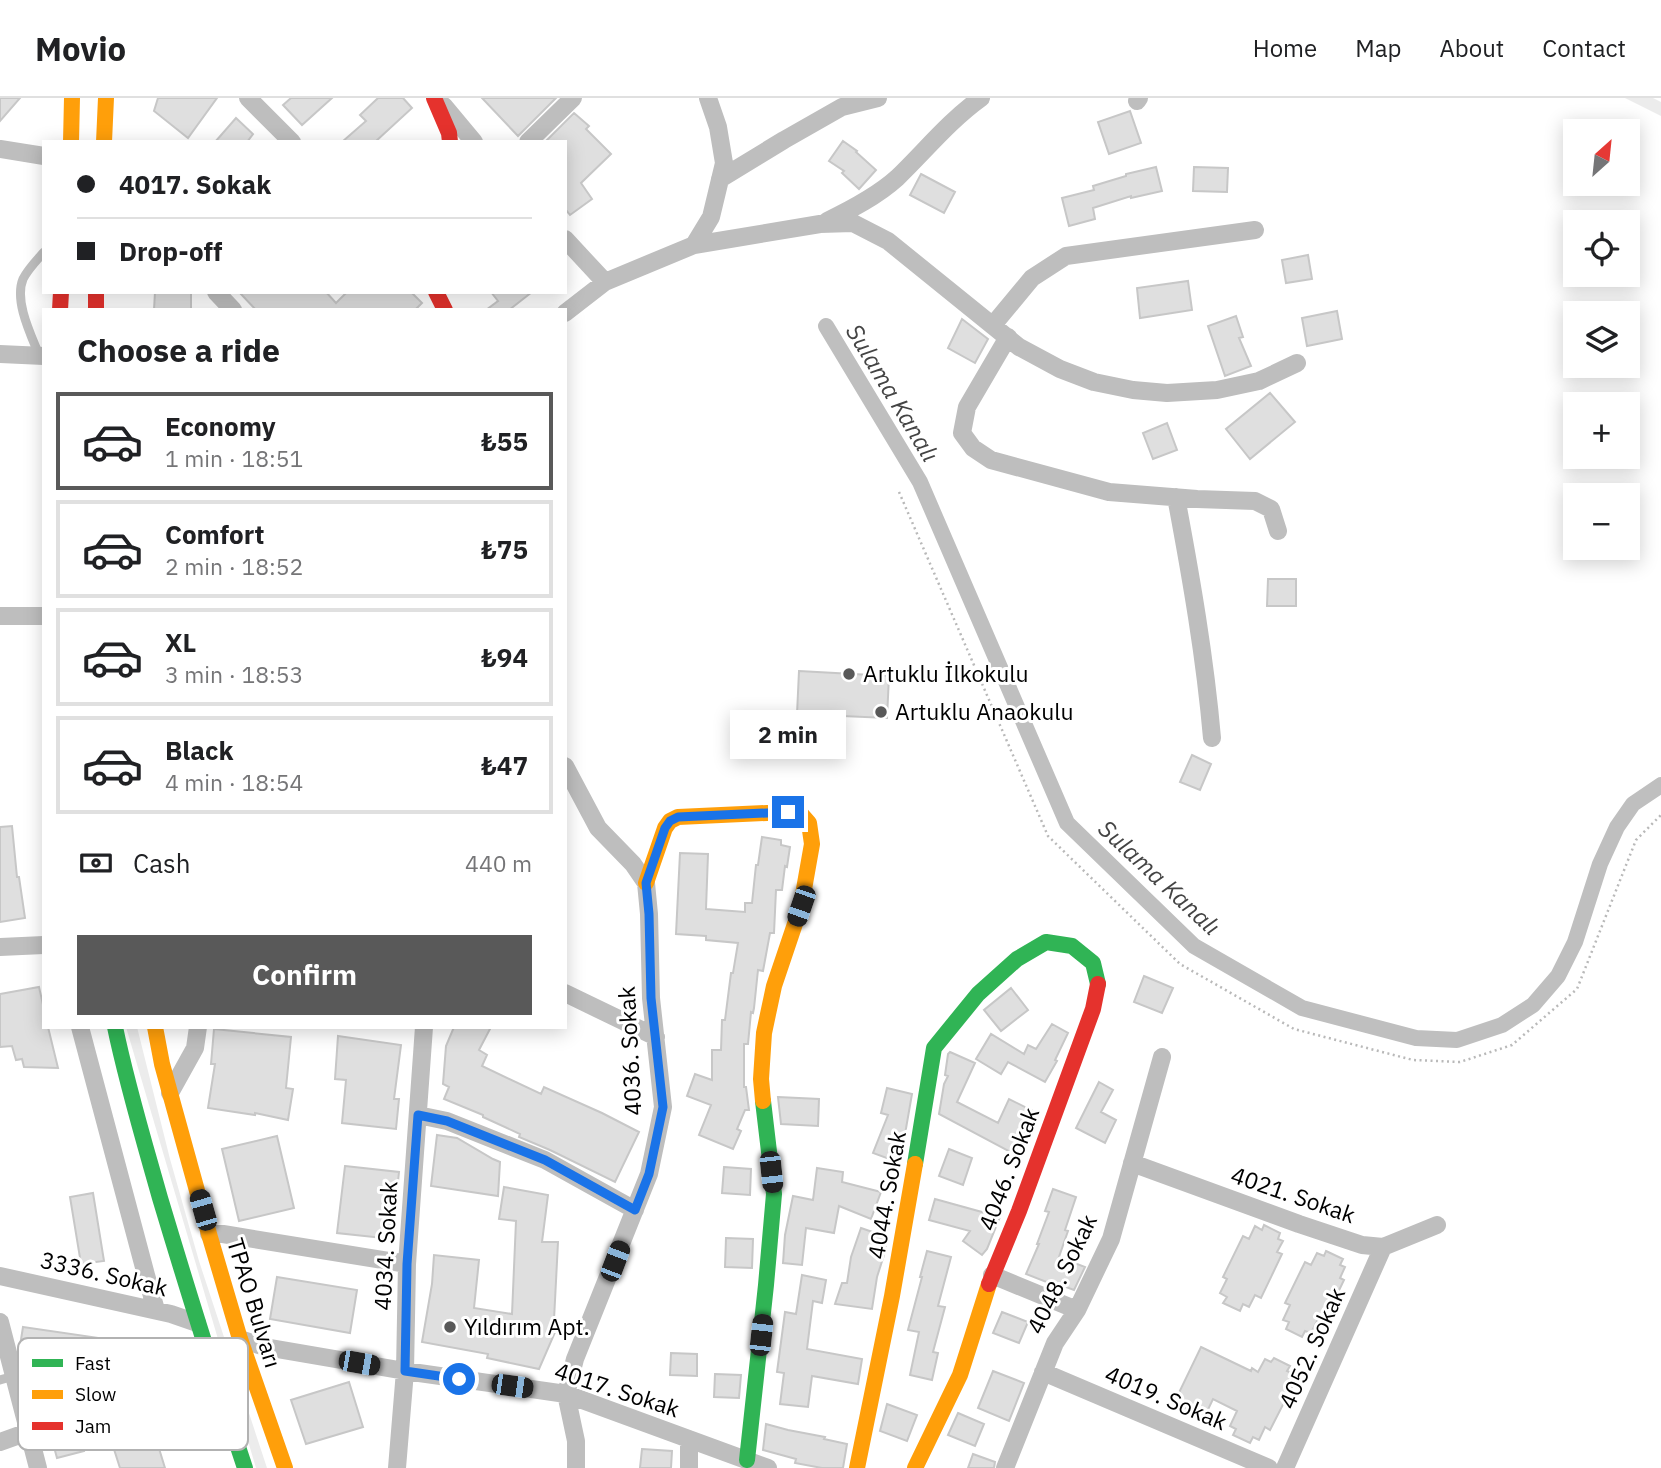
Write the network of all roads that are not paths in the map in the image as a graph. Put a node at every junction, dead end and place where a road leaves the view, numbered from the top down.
1 (72, 98) edge
2 (106, 98) edge
3 (248, 98) edge
4 (436, 98) edge
5 (573, 98) edge
6 (708, 98) edge
7 (877, 98) edge
8 (981, 98) edge
9 (71, 140) edge
10 (104, 140) edge
11 (290, 140) edge
12 (450, 140) edge
13 (472, 140) edge
14 (530, 140) edge
15 (0, 149) edge
16 (42, 156) edge
17 (720, 179) junction
18 (820, 224) junction
19 (1255, 230) dead end
20 (567, 241) edge
21 (695, 246) junction
22 (42, 255) edge
23 (605, 282) junction
24 (218, 294) edge
25 (231, 308) edge
26 (567, 311) edge
27 (993, 325) junction
28 (1008, 337) junction
29 (0, 354) edge
30 (41, 355) edge
31 (1297, 363) dead end
32 (1176, 497) junction
33 (1278, 531) dead end
34 (42, 616) edge
35 (0, 617) edge
36 (1212, 738) dead end
37 (567, 770) edge
38 (646, 883) junction
39 (42, 945) edge
40 (0, 947) edge
41 (1017, 959) joint
42 (567, 994) edge
43 (81, 1029) edge
44 (115, 1029) edge
45 (155, 1029) edge
46 (198, 1029) edge
47 (424, 1029) edge
48 (656, 1037) junction
49 (1162, 1057) dead end
50 (170, 1093) junction
51 (418, 1115) junction
52 (1132, 1163) junction
53 (635, 1210) junction
54 (1437, 1225) dead end
55 (209, 1234) junction
56 (1383, 1247) junction
57 (407, 1264) junction
58 (992, 1275) junction
59 (0, 1276) edge
60 (156, 1310) junction
61 (1077, 1310) junction
62 (0, 1322) edge
63 (197, 1323) junction
64 (202, 1338) edge
65 (240, 1338) edge
66 (248, 1342) edge
67 (248, 1362) edge
68 (405, 1371) junction
69 (1043, 1372) junction
70 (7, 1378) edge
71 (566, 1394) junction
72 (18, 1406) edge
73 (18, 1436) edge
74 (689, 1439) junction
75 (0, 1442) edge
76 (33, 1450) edge
77 (239, 1450) edge
78 (747, 1460) junction
79 (38, 1468) edge
80 (245, 1468) edge
81 (285, 1468) edge
82 (397, 1468) edge
83 (576, 1468) edge
84 (689, 1468) edge
85 (768, 1468) edge
86 (858, 1468) edge
87 (915, 1468) edge
88 (1005, 1468) edge
89 (1269, 1468) edge
90 (1285, 1468) edge

1 - 9 main road
2 - 10 main road
3 - 11 street
4 - 12 main road
4 - 13 street
5 - 14 street
6 - 17 street
7 - 17 street
8 - 18 street
15 - 16 street
17 - 21 street
18 - 21 street
18 - 27 street
19 - 27 street
20 - 23 street
21 - 23 street
22 - 30 lane
23 - 26 street
24 - 25 street
27 - 28 street
28 - 31 street
28 - 32 street
29 - 30 street
32 - 33 street
32 - 36 street
34 - 35 street
37 - 38 street
38 - 48 street, 4036. Sokak
38 - 78 main road
39 - 40 street
41 - 58 main road, 4046. Sokak
41 - 86 main road, 4044. Sokak
42 - 48 street
43 - 60 street
44 - 63 main road
45 - 50 main road, TPAO Bulvarı
46 - 50 street
47 - 51 street, 4034. Sokak
48 - 53 street, 4036. Sokak
49 - 52 street, 4048. Sokak
50 - 55 main road, TPAO Bulvarı
51 - 53 street
51 - 57 street, 4034. Sokak
52 - 56 street, 4021. Sokak
52 - 61 street, 4048. Sokak
53 - 71 street, 4036. Sokak
54 - 56 street
55 - 57 street
55 - 65 main road, TPAO Bulvarı
56 - 90 street, 4052. Sokak
57 - 68 street, 4034. Sokak
58 - 61 street
58 - 87 main road, 4046. Sokak
59 - 60 street, 3336. Sokak
60 - 63 street, 3336. Sokak
61 - 69 street, 4048. Sokak
62 - 70 street
63 - 64 main road
66 - 68 street, 4017. Sokak
67 - 81 main road, TPAO Bulvarı
68 - 71 street, 4017. Sokak
68 - 82 street, 4034. Sokak
69 - 88 street, 4048. Sokak
69 - 89 street, 4019. Sokak
70 - 72 street
71 - 74 street, 4017. Sokak
71 - 83 street, 4036. Sokak
73 - 75 street
74 - 78 street, 4017. Sokak
74 - 84 street
76 - 79 street
77 - 80 main road
78 - 85 street, 4017. Sokak

